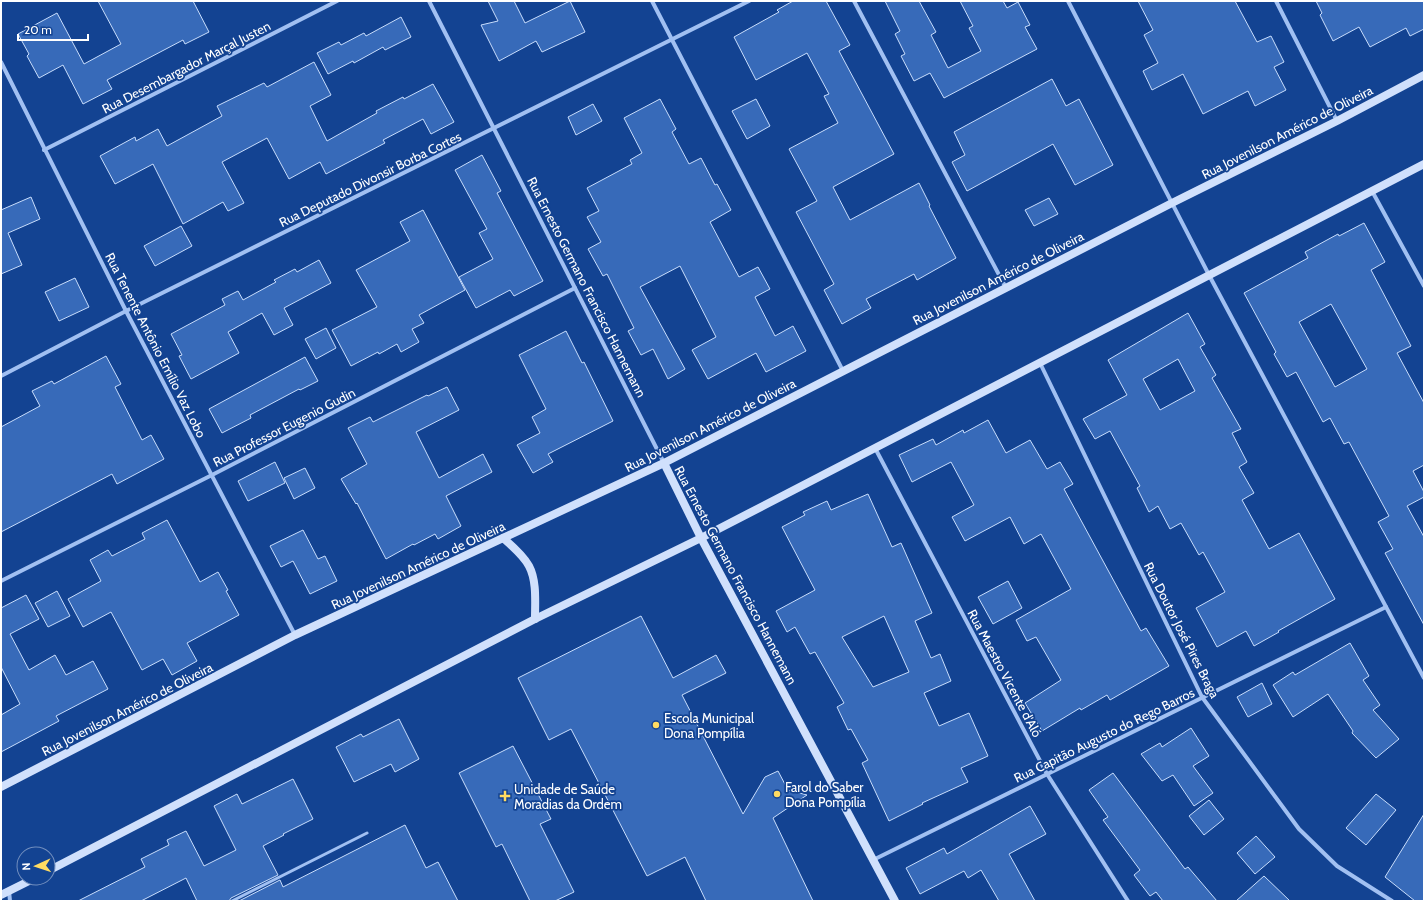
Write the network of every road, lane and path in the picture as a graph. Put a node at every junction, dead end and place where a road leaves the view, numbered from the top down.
1 (337, 1) edge
2 (429, 1) edge
3 (652, 1) edge
4 (749, 1) edge
5 (854, 1) edge
6 (1068, 1) edge
7 (1276, 1) edge
8 (672, 39) junction
9 (1, 62) edge
10 (1424, 75) edge
11 (1337, 121) junction
12 (493, 129) junction
13 (44, 150) junction
14 (1424, 164) edge
15 (1372, 191) junction
16 (1172, 203) junction
17 (1210, 275) junction
18 (1424, 286) edge
19 (575, 288) junction
20 (1006, 288) junction
21 (126, 311) junction
22 (1040, 363) junction
23 (844, 371) junction
24 (1, 376) edge
25 (874, 448) junction
26 (664, 463) junction
27 (212, 475) junction
28 (503, 538) junction
29 (701, 538) junction
30 (1, 581) edge
31 (1386, 607) junction
32 (535, 619) junction
33 (295, 635) junction
34 (1424, 678) edge
35 (1202, 697) junction
36 (1047, 774) junction
37 (1, 787) edge
38 (367, 833) dead end
39 (873, 860) junction
40 (56, 867) edge
41 (20, 886) edge
42 (9, 892) junction
43 (1, 895) edge
44 (10, 901) edge
45 (232, 901) edge
46 (895, 901) edge
47 (1128, 901) edge
48 (1392, 901) edge

1 - 13 street, Rua Desembargador Marçal Justen
2 - 12 street, Rua Ernesto Germano Francisco Hannemann
3 - 8 street
4 - 8 street, Rua Deputado Divonsir Borba Cortes
5 - 20 street
6 - 16 street
7 - 11 street
8 - 12 street, Rua Deputado Divonsir Borba Cortes
8 - 23 street
9 - 13 street, Rua Tenente Antônio Emílio Vaz Lobo
10 - 11 main road, Rua Jovenilson Américo de Oliveira
11 - 16 main road, Rua Jovenilson Américo de Oliveira
12 - 19 street, Rua Ernesto Germano Francisco Hannemann
12 - 21 street, Rua Deputado Divonsir Borba Cortes
13 - 21 street, Rua Tenente Antônio Emílio Vaz Lobo
14 - 15 main road
15 - 17 main road
15 - 18 street
16 - 17 street
16 - 20 main road, Rua Jovenilson Américo de Oliveira
17 - 22 main road
17 - 31 street
19 - 26 street, Rua Ernesto Germano Francisco Hannemann
19 - 27 street, Rua Professor Eugenio Gudin
20 - 23 main road, Rua Jovenilson Américo de Oliveira
21 - 24 street, Rua Deputado Divonsir Borba Cortes
21 - 27 street, Rua Tenente Antônio Emílio Vaz Lobo
22 - 25 main road
22 - 35 street, Rua Doutor José Pires Braga
23 - 26 main road, Rua Jovenilson Américo de Oliveira
25 - 29 main road
25 - 36 street, Rua Maestro Vicente d'Aló
26 - 28 main road, Rua Jovenilson Américo de Oliveira
26 - 29 main road, Rua Ernesto Germano Francisco Hannemann
27 - 30 street, Rua Professor Eugenio Gudin
27 - 33 street, Rua Tenente Antônio Emílio Vaz Lobo
28 - 32 main road
28 - 33 main road, Rua Jovenilson Américo de Oliveira
29 - 32 main road
29 - 39 main road, Rua Ernesto Germano Francisco Hannemann
31 - 34 street
31 - 35 street, Rua Capitão Augusto do Rego Barros
32 - 40 main road
33 - 37 main road, Rua Jovenilson Américo de Oliveira
35 - 36 street, Rua Capitão Augusto do Rego Barros
35 - 48 street, Rua Doutor José Pires Braga
36 - 39 street, Rua Capitão Augusto do Rego Barros
36 - 47 street, Rua Maestro Vicente d'Aló
38 - 45 lane
39 - 46 main road, Rua Ernesto Germano Francisco Hannemann
41 - 42 main road
42 - 43 main road
42 - 44 street

